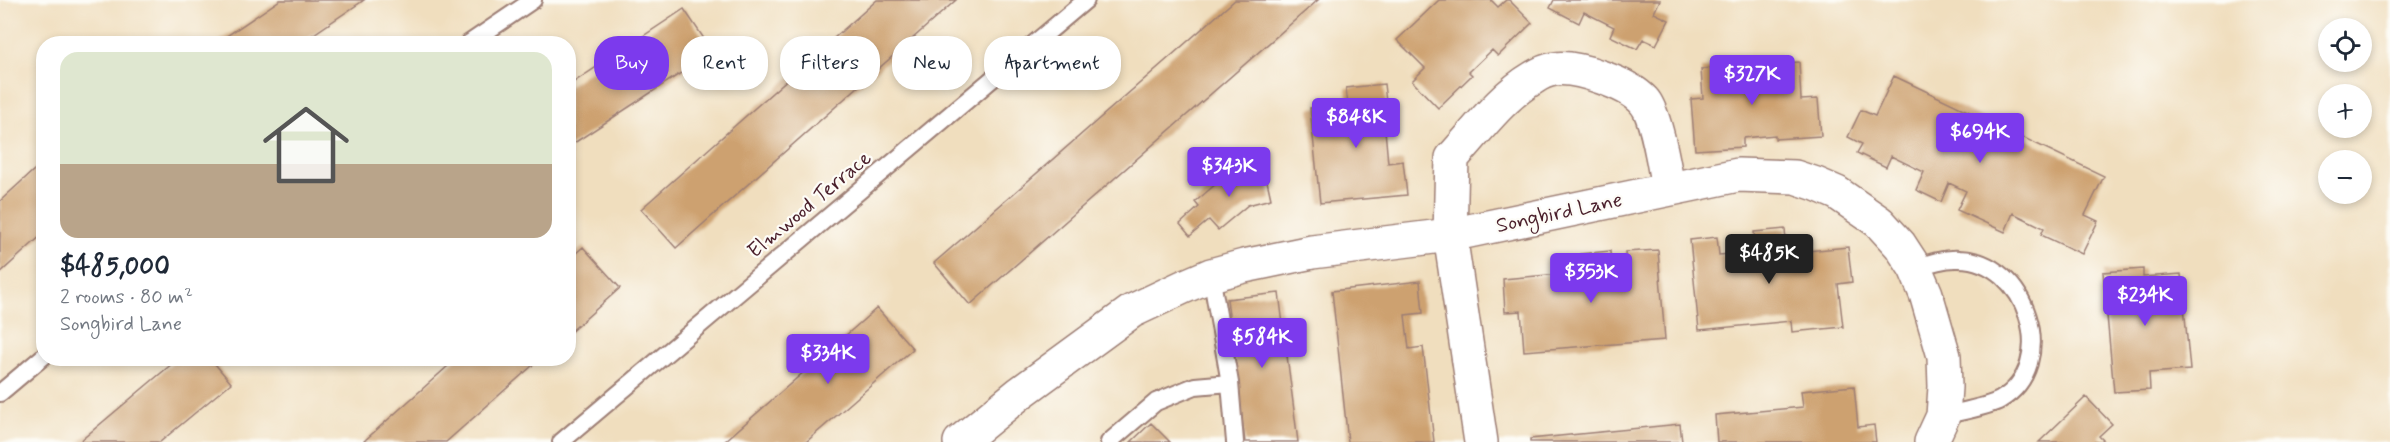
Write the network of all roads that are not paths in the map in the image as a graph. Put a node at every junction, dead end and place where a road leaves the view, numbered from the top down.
1 (533, 0) edge
2 (1086, 0) edge
3 (480, 36) edge
4 (1668, 189) junction
5 (1450, 235) junction
6 (1915, 268) junction
7 (1211, 275) junction
8 (36, 363) edge
9 (1230, 383) junction
10 (0, 393) edge
11 (1937, 429) edge
12 (561, 442) edge
13 (960, 442) edge
14 (1109, 442) edge
15 (1235, 442) edge
16 (1482, 442) edge

1 - 3 lane
2 - 12 lane, Elmwood Terrace
4 - 5 street, Songbird Lane
4 - 5 street
4 - 6 street, Songbird Lane
5 - 7 street, Songbird Lane
5 - 16 street
6 - 11 street, Songbird Lane
6 - 11 lane
7 - 9 lane
7 - 13 street, Songbird Lane
8 - 10 lane
9 - 14 lane
9 - 15 lane

